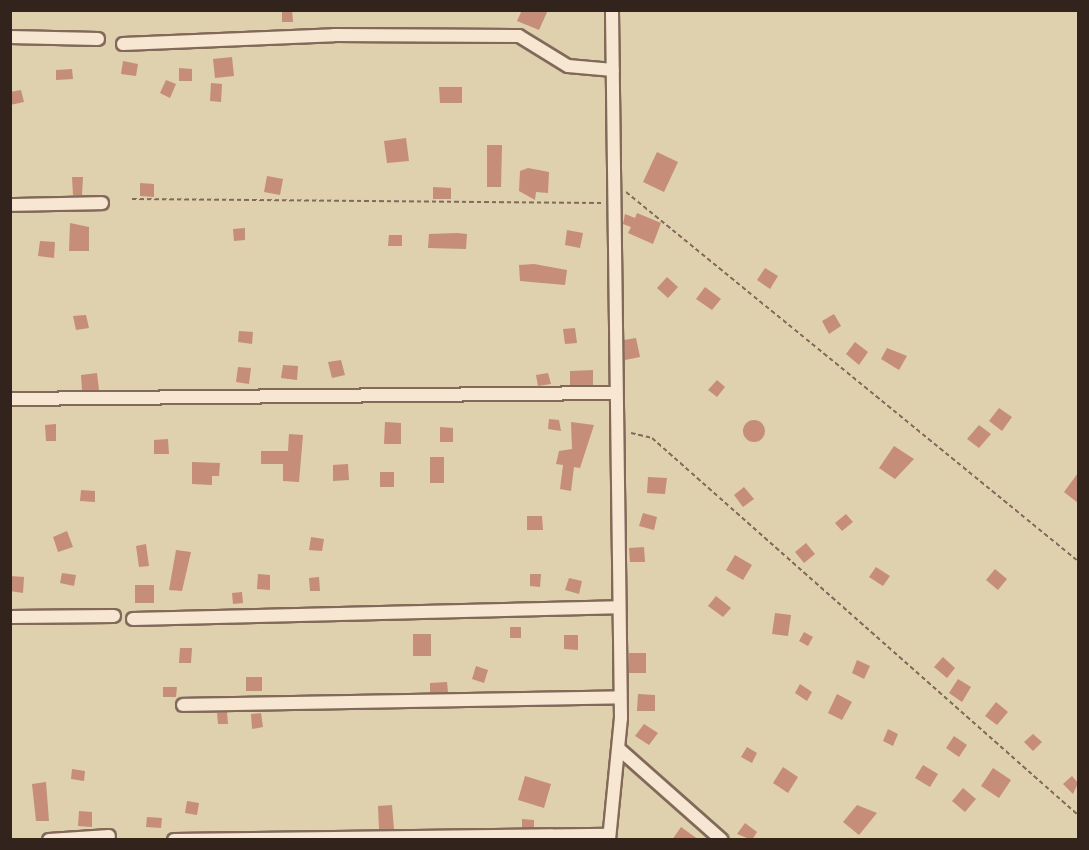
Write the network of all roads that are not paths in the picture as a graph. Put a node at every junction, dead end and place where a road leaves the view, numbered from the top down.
1 (612, 10) edge
2 (10, 37) edge
3 (98, 39) dead end
4 (123, 44) dead end
5 (614, 70) junction
6 (102, 203) dead end
7 (10, 205) edge
8 (616, 393) junction
9 (10, 399) edge
10 (618, 607) junction
11 (114, 616) dead end
12 (10, 617) edge
13 (133, 619) dead end
14 (620, 697) junction
15 (183, 705) dead end
16 (619, 749) junction
17 (109, 836) dead end
18 (609, 837) edge
19 (49, 840) edge
20 (174, 840) edge
21 (722, 840) edge

1 - 5 street
2 - 3 street
4 - 5 street
5 - 8 street
6 - 7 street
8 - 9 street
8 - 10 street
10 - 13 street
10 - 14 street
11 - 12 street
14 - 15 street
14 - 16 street
16 - 18 street
16 - 21 street
17 - 19 street
18 - 20 street

